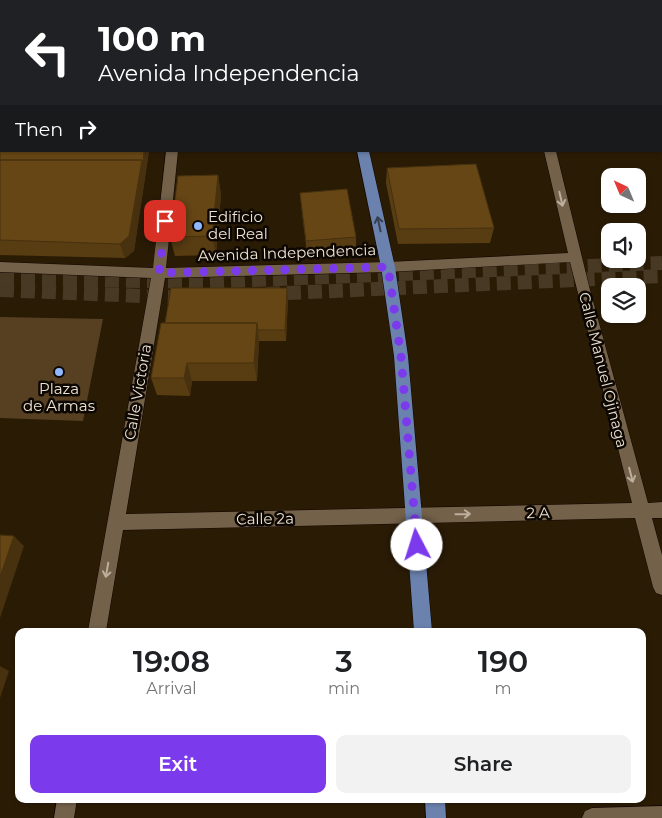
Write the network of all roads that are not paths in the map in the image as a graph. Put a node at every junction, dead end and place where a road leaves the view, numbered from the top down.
1 (172, 152) edge
2 (363, 152) edge
3 (550, 152) edge
4 (575, 257) junction
5 (0, 267) edge
6 (388, 267) junction
7 (159, 273) junction
8 (662, 510) edge
9 (640, 511) junction
10 (414, 516) junction
11 (116, 522) junction
12 (400, 544) dead end
13 (417, 545) junction
14 (662, 587) edge
15 (97, 628) edge
16 (423, 628) edge
17 (66, 803) edge
18 (435, 803) edge
19 (662, 816) edge
20 (64, 818) edge
21 (436, 818) edge
22 (592, 818) edge

1 - 7 street, Calle Victoria
6 -> 2 main road
3 -> 4 street, Calle Manuel Ojinaga
4 - 6 street, Avenida Independencia
4 -> 9 street, Calle Manuel Ojinaga
5 - 7 street, Avenida Independencia
6 - 7 street, Avenida Independencia
6 - 10 main road
7 - 11 street, Calle Victoria
8 - 9 street, 2 A
10 -> 9 street, 2 A
9 - 14 street, Calle Manuel Ojinaga
10 - 11 street, Calle 2a
10 - 13 main road
11 -> 15 street, Calle Victoria
12 - 13 street
13 - 16 main road
17 - 20 street
18 - 21 main road
19 - 22 street

